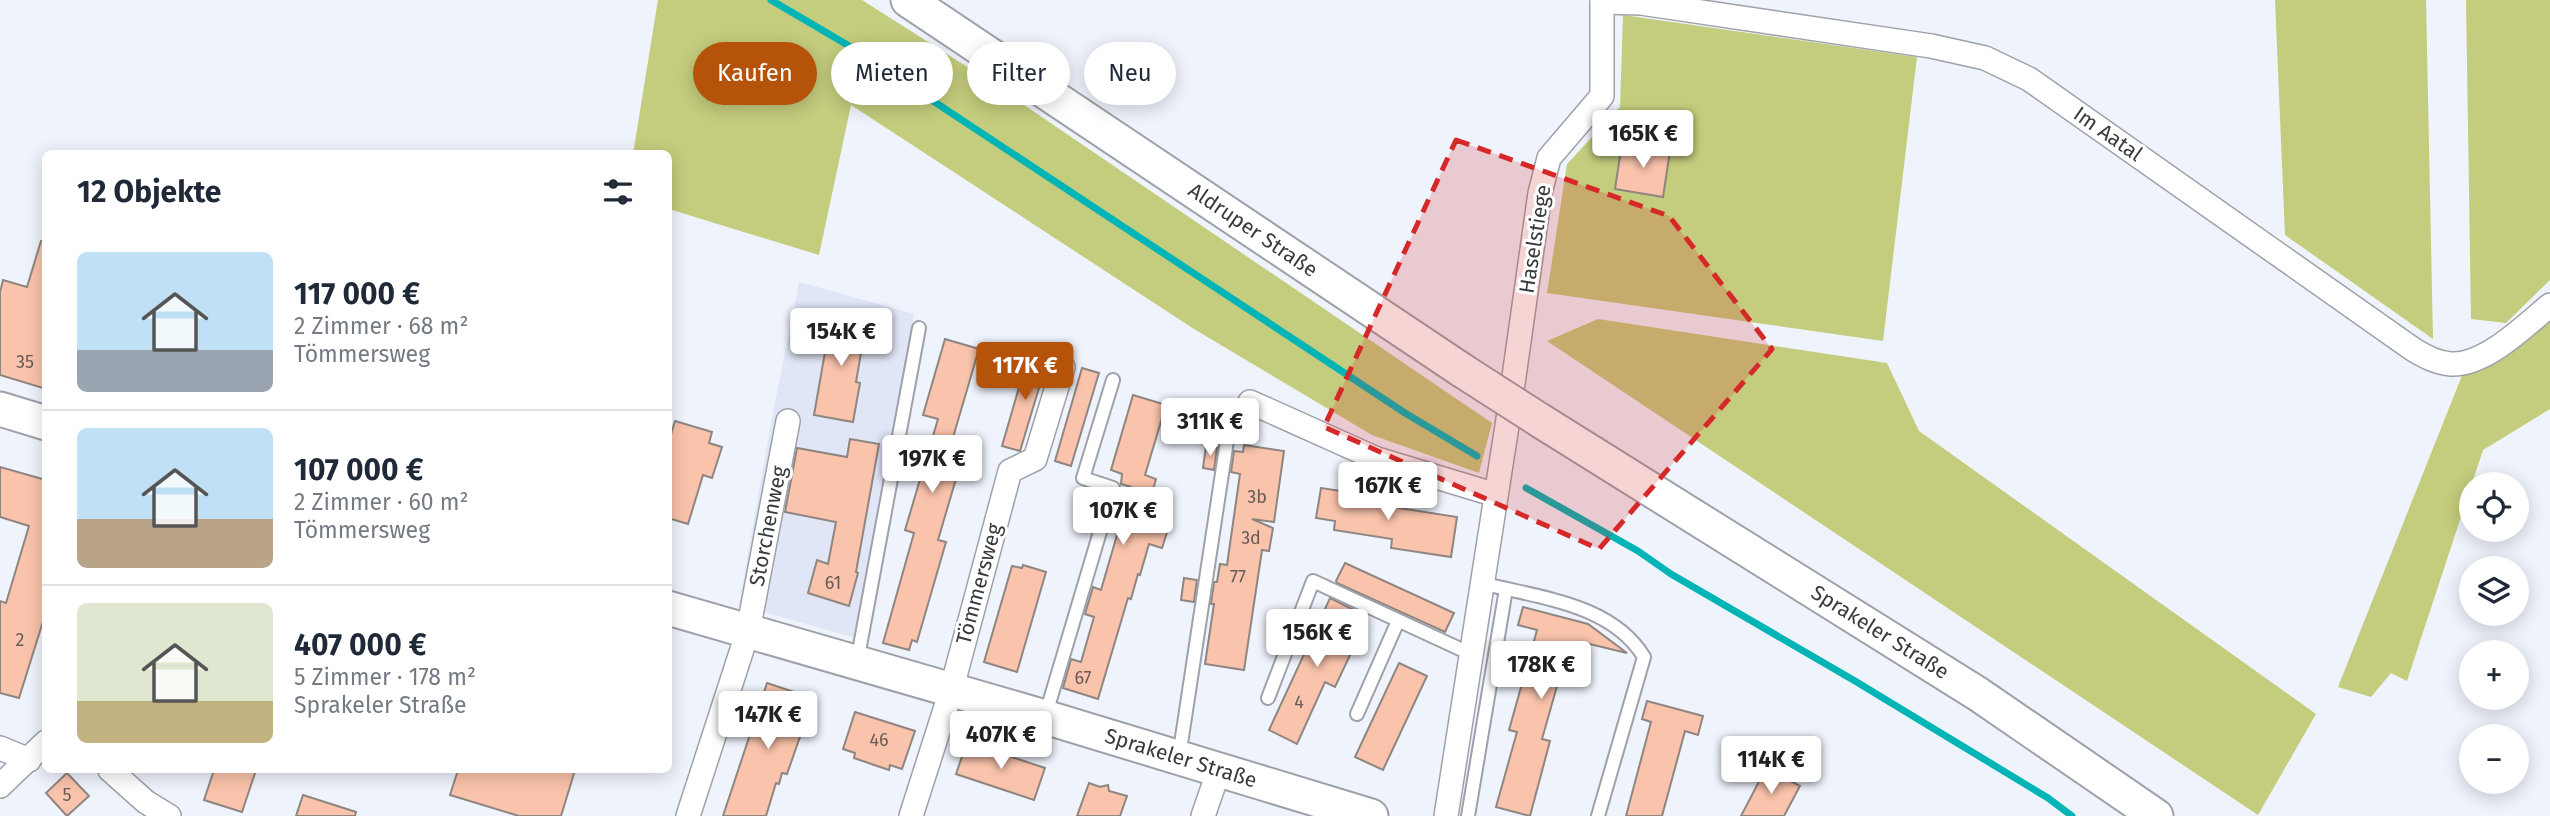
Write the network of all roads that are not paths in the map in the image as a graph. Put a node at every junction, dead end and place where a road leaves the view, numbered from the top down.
1 (908, 0) edge
2 (1602, 1) edge
3 (2550, 305) edge
4 (919, 328) dead end
5 (1063, 367) dead end
6 (1112, 380) dead end
7 (1250, 401) joint
8 (0, 410) edge
9 (788, 421) dead end
10 (42, 422) edge
11 (1600, 457) joint
12 (1496, 495) junction
13 (1482, 583) junction
14 (1506, 589) junction
15 (672, 609) edge
16 (1398, 621) junction
17 (748, 631) junction
18 (1471, 654) junction
19 (857, 663) junction
20 (951, 691) junction
21 (1268, 698) dead end
22 (1357, 714) dead end
23 (1045, 717) junction
24 (42, 746) edge
25 (0, 748) edge
26 (1179, 758) junction
27 (29, 760) junction
28 (1219, 770) junction
29 (113, 773) edge
30 (0, 786) edge
31 (169, 816) edge
32 (688, 816) edge
33 (911, 816) edge
34 (1203, 816) edge
35 (1371, 816) edge
36 (1446, 816) edge
37 (1468, 816) edge
38 (1598, 816) edge
39 (2156, 816) edge

1 - 11 main road, Aldruper Straße, bridge
2 - 3 street, Im Aatal
2 - 12 street, Haselstiege
4 - 19 lane
5 - 20 street, Tömmersweg
6 - 23 lane
7 - 12 street
7 - 26 lane
8 - 10 main road
9 - 17 street, Storchenweg
11 - 39 main road, Sprakeler Straße
12 - 13 street, Haselstiege
13 - 14 lane
13 - 18 street, Haselstiege
14 - 37 lane
14 - 38 lane
15 - 17 main road, Sprakeler Straße
16 - 18 lane
16 - 21 lane
16 - 22 lane
17 - 19 main road, Sprakeler Straße
17 - 32 street, Storchenweg
18 - 36 street, Haselstiege
19 - 20 main road, Sprakeler Straße
20 - 23 main road, Sprakeler Straße
20 - 33 street, Tömmersweg
23 - 26 main road, Sprakeler Straße
24 - 27 street
25 - 27 street
26 - 28 main road, Sprakeler Straße
27 - 30 street
28 - 34 street
28 - 35 main road, Sprakeler Straße
29 - 31 street

